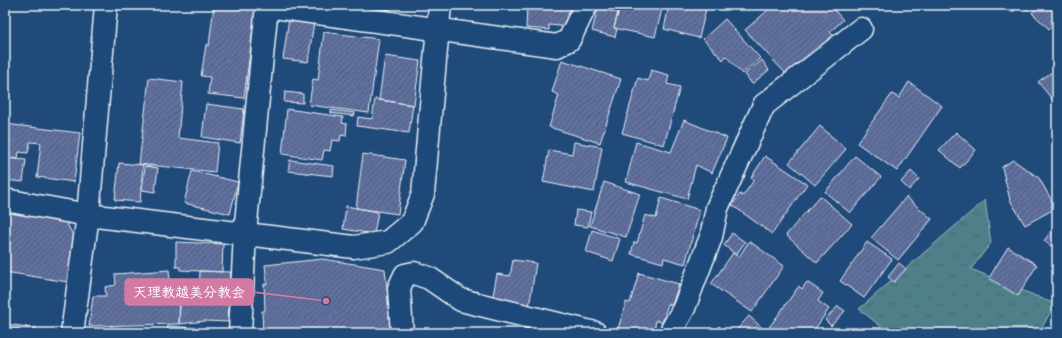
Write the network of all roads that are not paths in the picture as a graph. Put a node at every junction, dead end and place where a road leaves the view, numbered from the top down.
1 (106, 5) edge
2 (267, 5) edge
3 (440, 5) edge
4 (586, 5) edge
5 (861, 29) dead end
6 (437, 30) junction
7 (5, 200) edge
8 (88, 215) junction
9 (245, 233) junction
10 (72, 333) edge
11 (240, 333) edge
12 (402, 333) edge
13 (595, 333) edge
14 (670, 333) edge

1 - 8 street
2 - 6 street
2 - 9 street
3 - 6 street
4 - 6 street
5 - 14 street
6 - 9 street
7 - 8 street
8 - 9 street
8 - 10 street
9 - 11 street
12 - 13 street

